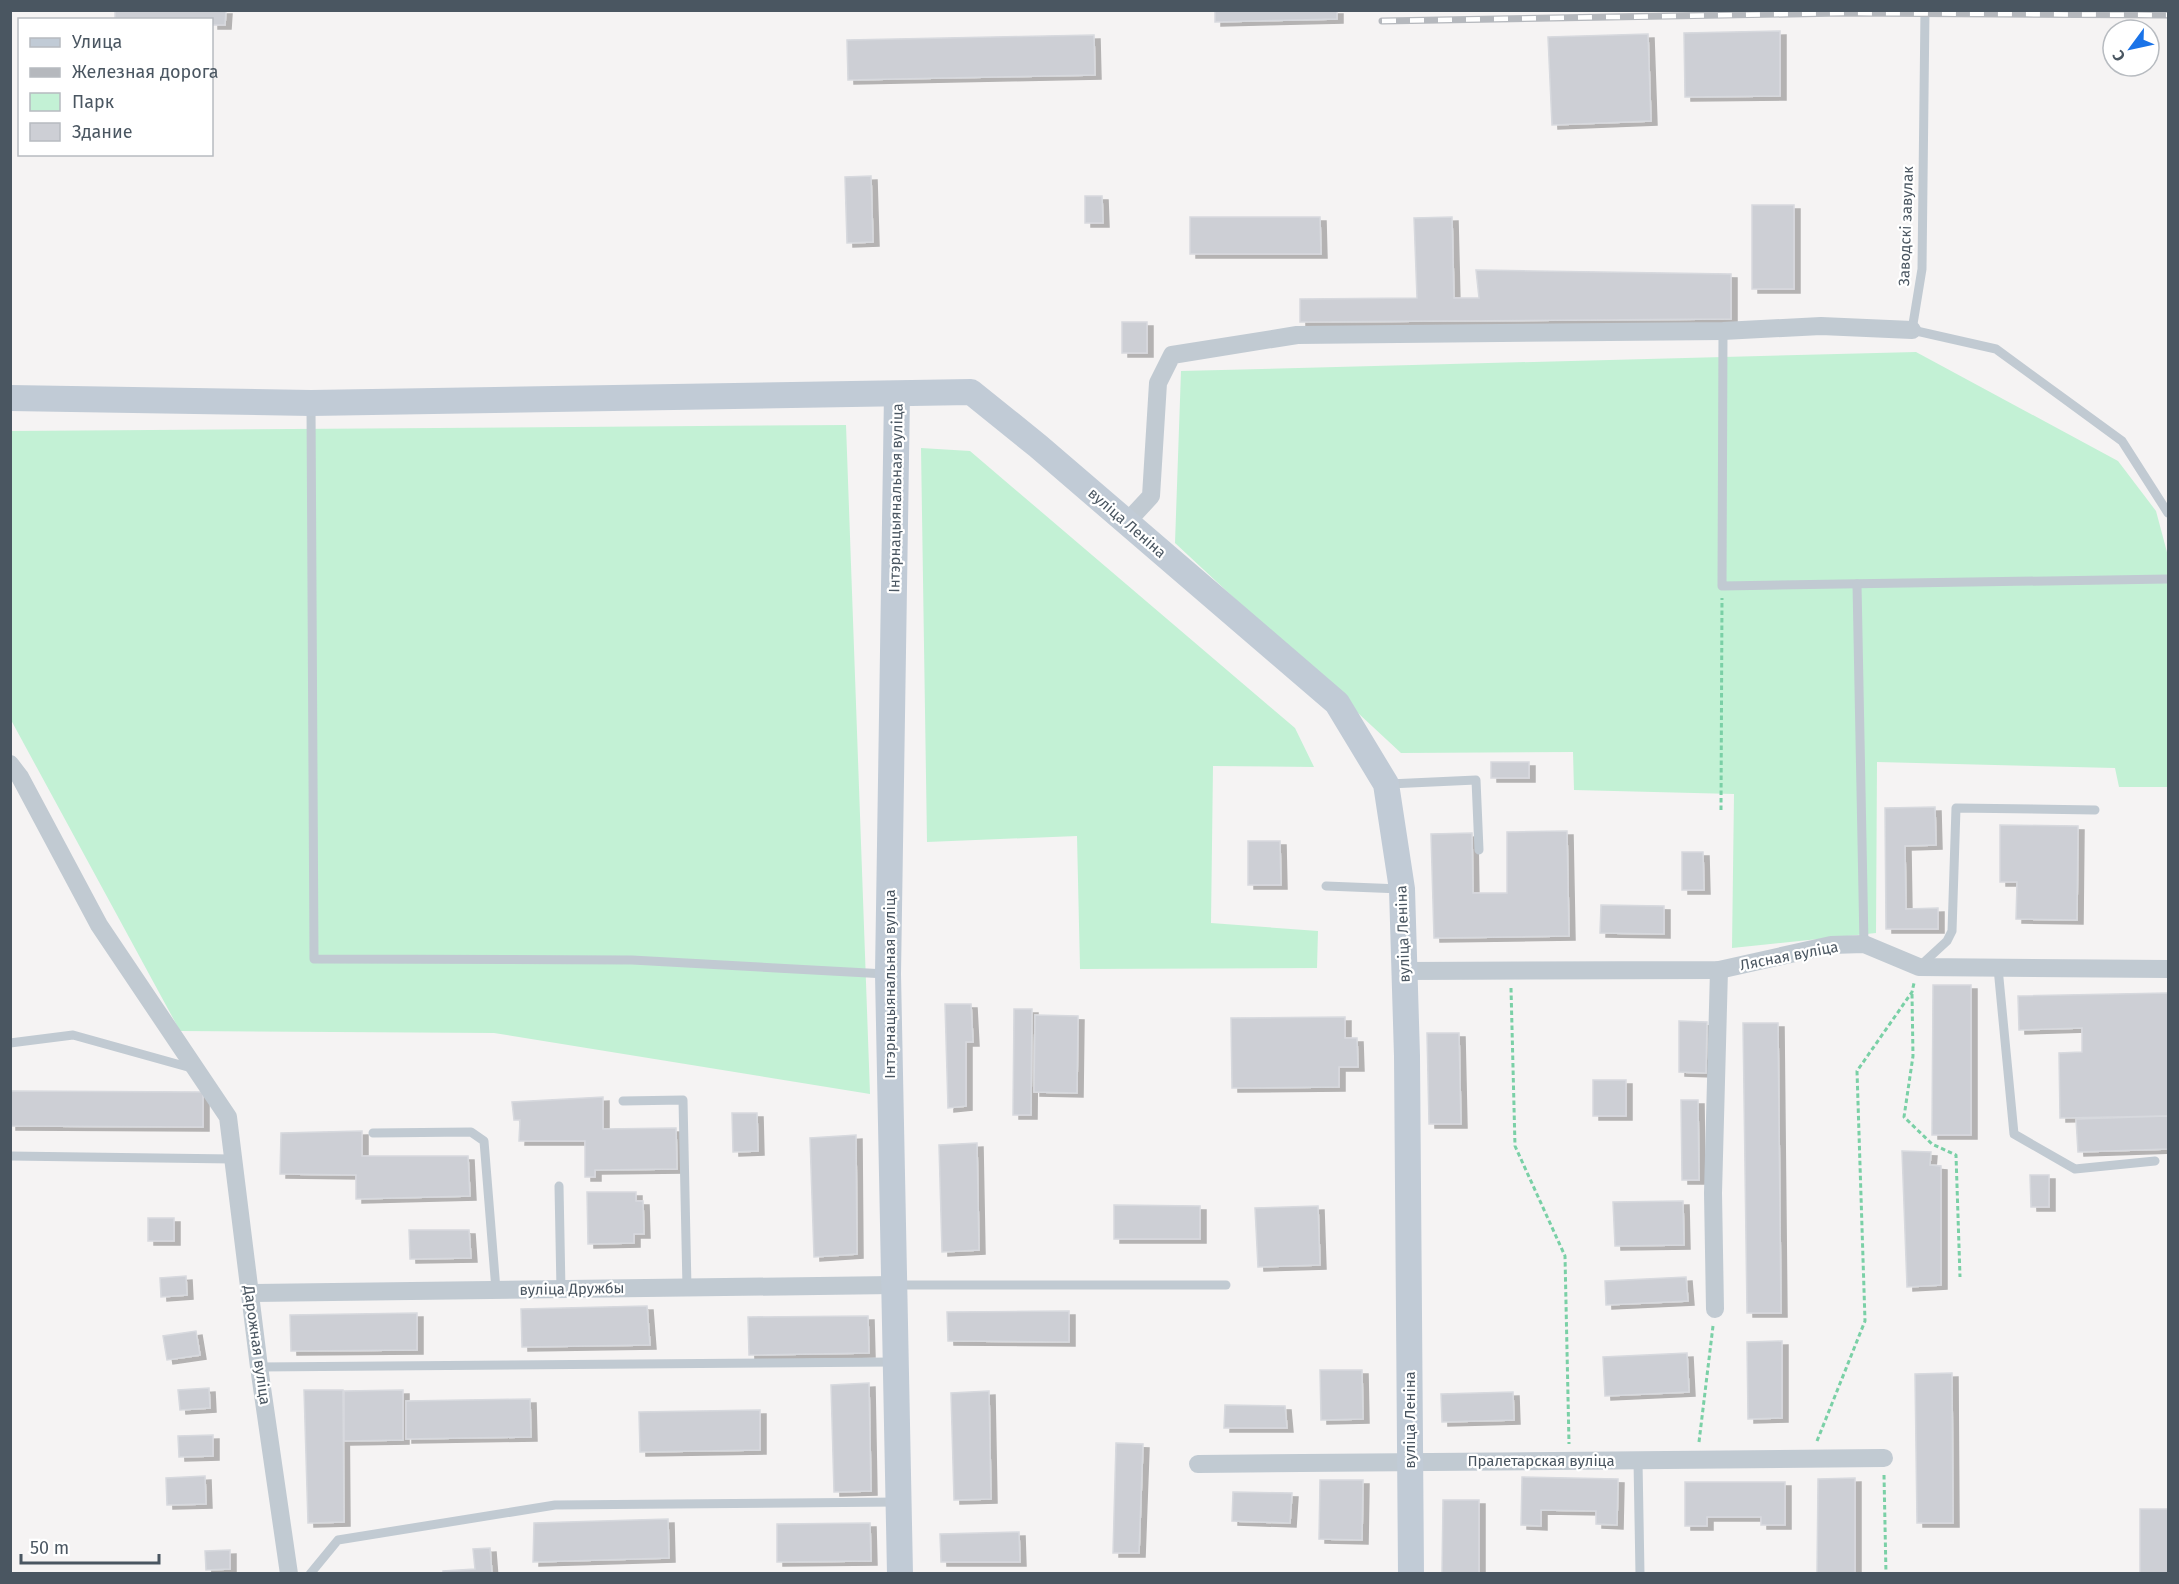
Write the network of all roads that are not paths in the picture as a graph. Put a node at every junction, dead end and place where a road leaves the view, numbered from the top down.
1 (1925, 10) edge
2 (1912, 330) junction
3 (1723, 332) junction
4 (897, 394) junction
5 (10, 398) edge
6 (310, 403) junction
7 (2169, 513) edge
8 (1127, 522) junction
9 (2169, 579) edge
10 (1857, 584) junction
11 (10, 764) edge
12 (1386, 784) junction
13 (2095, 810) dead end
14 (1479, 850) dead end
15 (1326, 886) dead end
16 (1402, 889) junction
17 (1864, 944) junction
18 (1919, 967) junction
19 (1998, 968) junction
20 (1719, 969) junction
21 (2169, 969) edge
22 (1405, 971) junction
23 (888, 974) junction
24 (10, 1043) edge
25 (196, 1070) junction
26 (623, 1101) dead end
27 (374, 1132) dead end
28 (10, 1156) edge
29 (233, 1160) junction
30 (2155, 1161) dead end
31 (559, 1186) dead end
32 (894, 1285) junction
33 (1226, 1285) dead end
34 (687, 1288) junction
35 (496, 1290) junction
36 (561, 1290) junction
37 (250, 1293) junction
38 (1715, 1309) road end
39 (896, 1362) junction
40 (259, 1367) junction
41 (1884, 1458) road end
42 (1638, 1461) junction
43 (1410, 1462) junction
44 (1198, 1464) dead end
45 (898, 1502) junction
46 (289, 1574) edge
47 (310, 1574) edge
48 (900, 1574) edge
49 (1411, 1574) edge
50 (1640, 1574) edge

1 - 2 lane, Заводскі завулак
2 - 3 street
2 - 7 lane
3 - 8 street
3 - 10 lane
4 - 6 street, вуліца Леніна
4 - 8 street, вуліца Леніна
4 - 23 street, Інтэрнацыянальная вуліца
5 - 6 street, вуліца Леніна
6 - 23 lane
8 - 12 street, вуліца Леніна
9 - 10 lane
10 - 17 lane
11 - 25 street
12 - 14 lane
12 - 16 street, вуліца Леніна
13 - 18 lane
15 - 16 lane
16 - 22 street, вуліца Леніна
17 - 18 street, Лясная вуліца
17 - 20 street, Лясная вуліца
18 - 19 street, Лясная вуліца
19 - 21 street, Лясная вуліца
19 - 30 lane
20 - 22 street, Лясная вуліца
20 - 38 street
22 - 43 street, вуліца Леніна
23 - 32 street, Інтэрнацыянальная вуліца
24 - 25 lane
25 - 29 street, Дарожная вуліца
26 - 34 lane
27 - 35 lane
28 - 29 lane
29 - 37 street, Дарожная вуліца
31 - 36 lane
32 - 33 lane
32 - 34 street, вуліца Дружбы
32 - 39 street, Інтэрнацыянальная вуліца
34 - 36 street, вуліца Дружбы
35 - 36 street, вуліца Дружбы
35 - 37 street, вуліца Дружбы
37 - 40 street, Дарожная вуліца
39 - 40 lane
39 - 45 street, Інтэрнацыянальная вуліца
40 - 46 street, Дарожная вуліца
41 - 42 street, Пралетарская вуліца
42 - 43 street, Пралетарская вуліца
42 - 50 lane
43 - 44 street, Пралетарская вуліца
43 - 49 street, вуліца Леніна
45 - 47 lane
45 - 48 street, Інтэрнацыянальная вуліца

